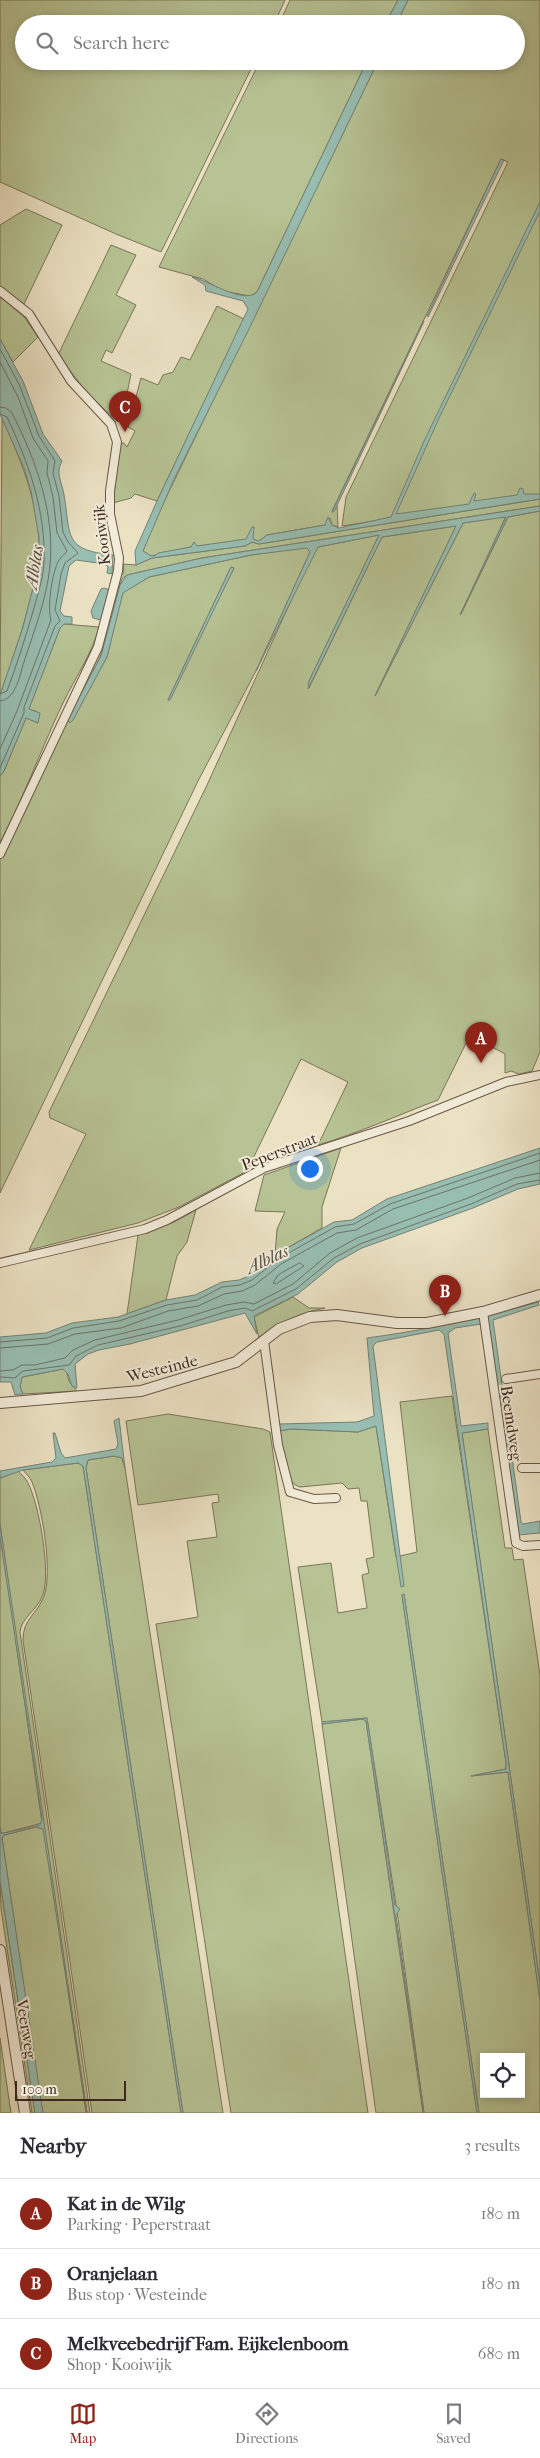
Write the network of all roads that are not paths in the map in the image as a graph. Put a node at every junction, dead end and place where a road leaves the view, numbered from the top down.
1 (0, 291) edge
2 (0, 854) edge
3 (540, 1075) edge
4 (0, 1263) edge
5 (540, 1295) edge
6 (483, 1312) junction
7 (264, 1341) junction
8 (540, 1374) edge
9 (506, 1379) dead end
10 (0, 1402) edge
11 (522, 1468) dead end
12 (540, 1468) edge
13 (336, 1498) dead end
14 (540, 1545) edge
15 (0, 1950) edge
16 (25, 2113) edge

1 - 2 street, Kooiwijk
3 - 4 street, Peperstraat
5 - 6 street, Westeinde
6 - 7 street, Westeinde
6 - 14 street, Beemdweg
7 - 10 street, Westeinde
7 - 13 street
8 - 9 street
11 - 12 street
15 - 16 street, Veerweg

